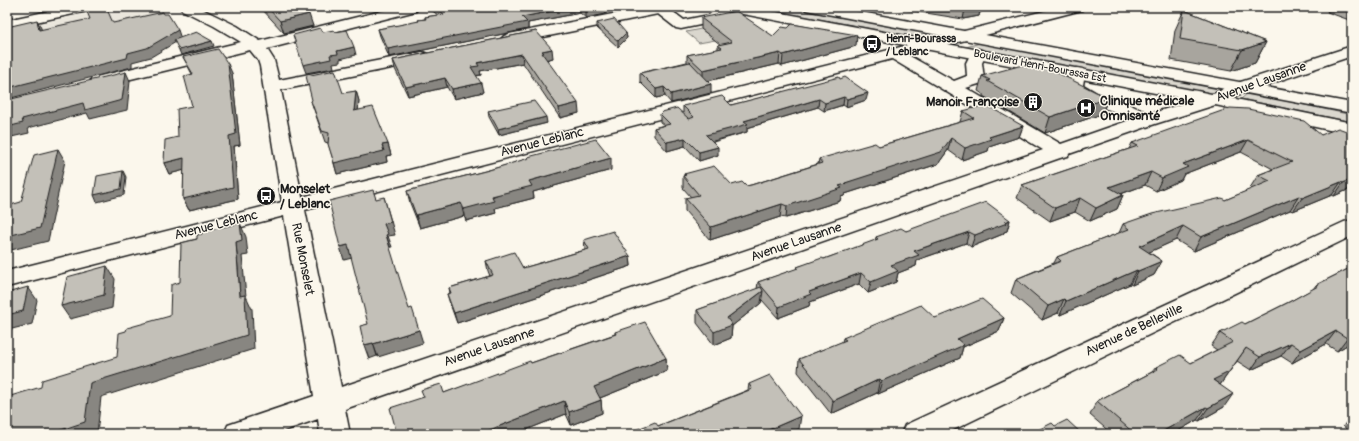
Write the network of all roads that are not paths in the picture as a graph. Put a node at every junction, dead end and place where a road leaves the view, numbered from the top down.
1 (47, 7) edge
2 (88, 7) edge
3 (188, 7) edge
4 (355, 7) edge
5 (409, 7) edge
6 (727, 7) edge
7 (811, 7) edge
8 (1077, 7) edge
9 (666, 8) edge
10 (7, 15) edge
11 (366, 19) junction
12 (7, 24) edge
13 (966, 35) junction
14 (498, 42) edge
15 (255, 45) junction
16 (927, 45) junction
17 (1352, 51) edge
18 (893, 53) junction
19 (435, 54) edge
20 (978, 54) junction
21 (1077, 73) junction
22 (84, 85) edge
23 (272, 87) junction
24 (952, 87) junction
25 (1245, 87) junction
26 (1213, 100) junction
27 (1352, 108) edge
28 (1149, 120) junction
29 (1352, 128) edge
30 (1061, 152) junction
31 (293, 206) junction
32 (1352, 227) edge
33 (7, 279) edge
34 (330, 403) junction
35 (239, 434) edge
36 (335, 434) edge
37 (916, 434) edge

1 - 10 street
2 - 12 street
3 - 15 street, Rue Monselet
4 - 11 street
5 - 11 street
6 - 9 street
6 - 16 street, Boulevard Henri-Bourassa Est
7 - 13 street, Boulevard Henri-Bourassa Est
8 - 13 street, Avenue Leblanc
9 - 14 street
11 - 15 street
13 - 16 street, Avenue Leblanc
13 - 25 street, Boulevard Henri-Bourassa Est
15 - 22 street
15 - 23 street, Rue Monselet
16 - 18 street, Avenue Leblanc
16 - 20 street, Boulevard Henri-Bourassa Est
17 - 25 street, Avenue Lausanne
18 - 24 street
18 - 31 street, Avenue Leblanc
19 - 23 street
20 - 21 street, Boulevard Henri-Bourassa Est
20 - 24 street
21 - 26 street, Boulevard Henri-Bourassa Est
21 - 28 street
23 - 31 street, Rue Monselet
24 - 30 street
25 - 26 street, Avenue Lausanne
25 - 27 street, Boulevard Henri-Bourassa Est
26 - 28 street, Avenue Lausanne
26 - 29 street, Boulevard Henri-Bourassa Est
28 - 30 street, Avenue Lausanne
30 - 34 street, Avenue Lausanne
31 - 33 street, Avenue Leblanc
31 - 34 street, Rue Monselet
32 - 37 street, Avenue de Belleville
34 - 35 street, Avenue Lausanne
34 - 36 street, Rue Monselet

